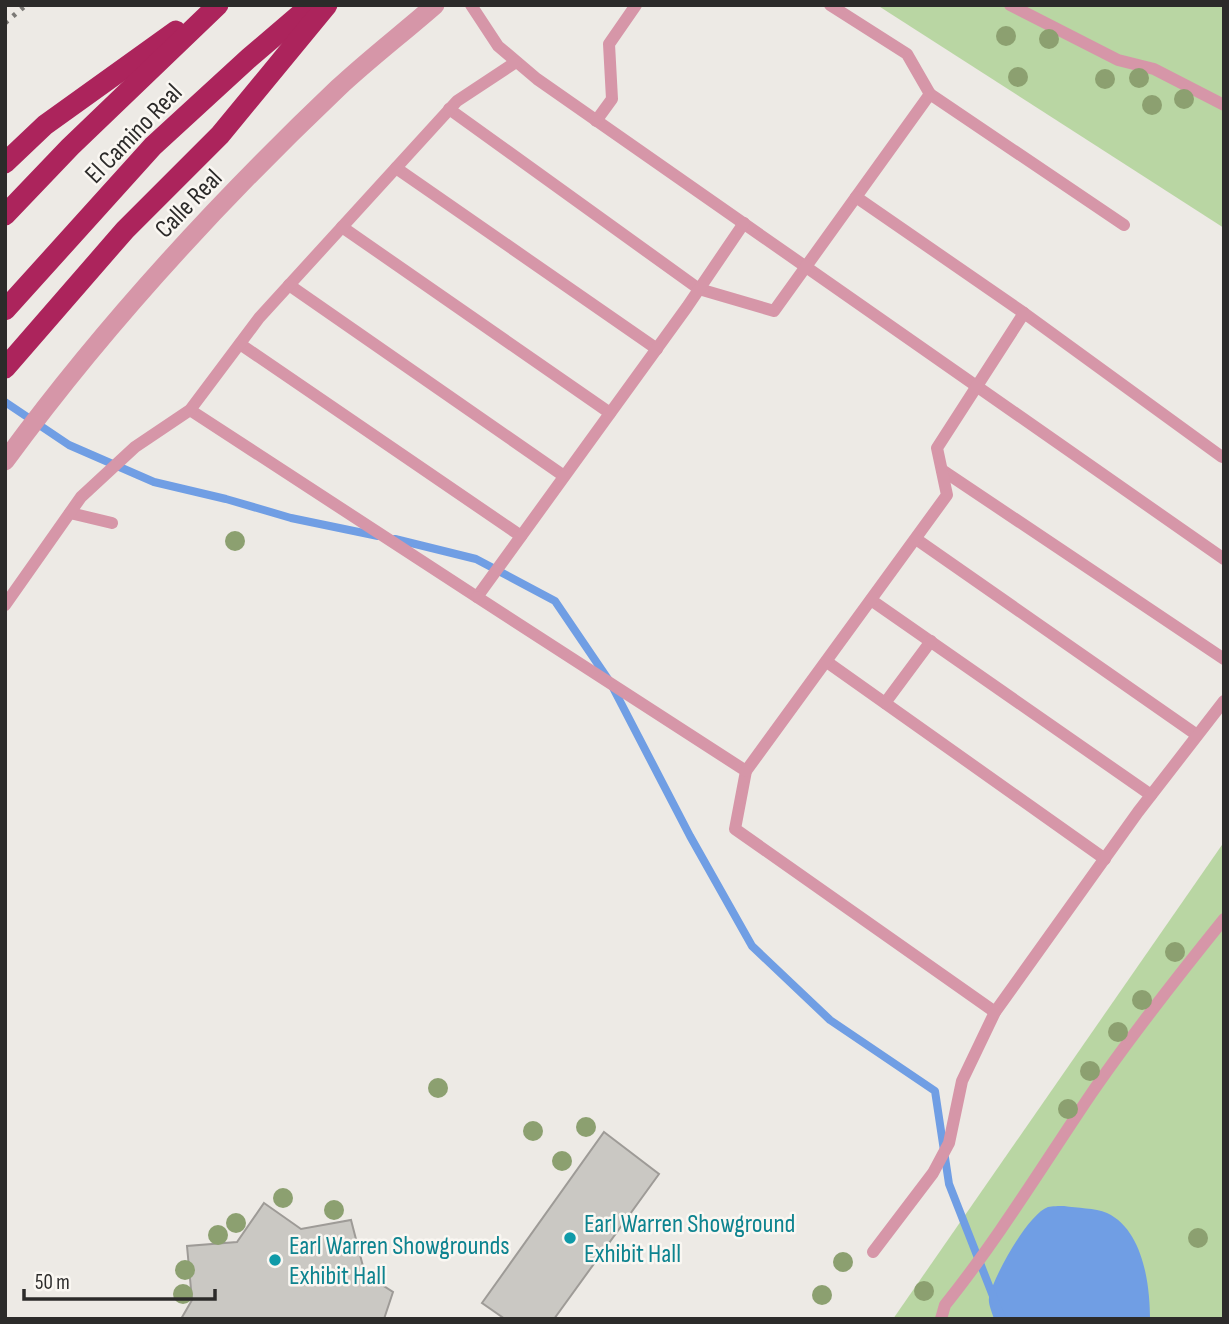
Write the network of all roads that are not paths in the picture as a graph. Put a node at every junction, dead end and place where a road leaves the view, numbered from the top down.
1 (211, 5) edge
2 (218, 5) edge
3 (311, 5) edge
4 (327, 5) edge
5 (435, 5) edge
6 (471, 5) edge
7 (636, 5) edge
8 (830, 5) edge
9 (1010, 5) edge
10 (516, 62) junction
11 (930, 94) junction
12 (1224, 105) edge
13 (449, 109) junction
14 (596, 121) junction
15 (5, 163) edge
16 (396, 167) junction
17 (856, 197) junction
18 (5, 215) edge
19 (744, 223) junction
20 (1124, 225) dead end
21 (342, 228) junction
22 (806, 267) junction
23 (289, 285) junction
24 (699, 289) junction
25 (5, 310) edge
26 (1024, 313) junction
27 (240, 344) junction
28 (657, 349) junction
29 (5, 368) edge
30 (975, 386) junction
31 (190, 410) junction
32 (610, 413) junction
33 (1222, 457) dead end
34 (5, 461) edge
35 (942, 470) junction
36 (564, 476) junction
37 (70, 513) junction
38 (113, 523) dead end
39 (521, 536) junction
40 (915, 539) junction
41 (1224, 559) edge
42 (477, 597) junction
43 (872, 600) junction
44 (5, 605) edge
45 (931, 641) junction
46 (1224, 659) edge
47 (827, 662) junction
48 (1224, 701) edge
49 (885, 703) junction
50 (1196, 735) junction
51 (747, 771) junction
52 (1151, 794) junction
53 (1105, 859) junction
54 (1224, 919) edge
55 (995, 1012) junction
56 (873, 1252) dead end
57 (941, 1319) edge

1 - 15 highway
2 - 18 highway, El Camino Real
3 - 25 highway, El Camino Real
4 - 29 highway
5 - 34 street, Calle Real
6 - 10 lane
7 - 14 lane
8 - 11 lane
9 - 12 lane
10 - 13 lane
10 - 14 lane
11 - 17 lane
11 - 20 lane
13 - 16 lane
13 - 24 lane
14 - 19 lane
16 - 21 lane
16 - 28 lane
17 - 22 lane
17 - 26 lane
19 - 22 lane
19 - 24 lane
21 - 23 lane
21 - 32 lane
22 - 24 lane
22 - 30 lane
23 - 27 lane
23 - 36 lane
24 - 28 lane
26 - 30 lane
26 - 33 lane
27 - 31 lane
27 - 39 lane
28 - 32 lane
30 - 35 lane
30 - 41 lane
31 - 37 lane
31 - 42 lane
32 - 36 lane
35 - 40 lane
35 - 46 lane
36 - 39 lane
37 - 38 lane
37 - 44 lane
39 - 42 lane
40 - 43 lane
40 - 50 lane
42 - 51 lane
43 - 45 lane
43 - 47 lane
45 - 49 lane
45 - 52 lane
47 - 49 lane
47 - 51 lane
48 - 50 lane
49 - 53 lane
50 - 52 lane
51 - 55 lane
52 - 53 lane
53 - 55 lane
54 - 57 lane
55 - 56 lane

